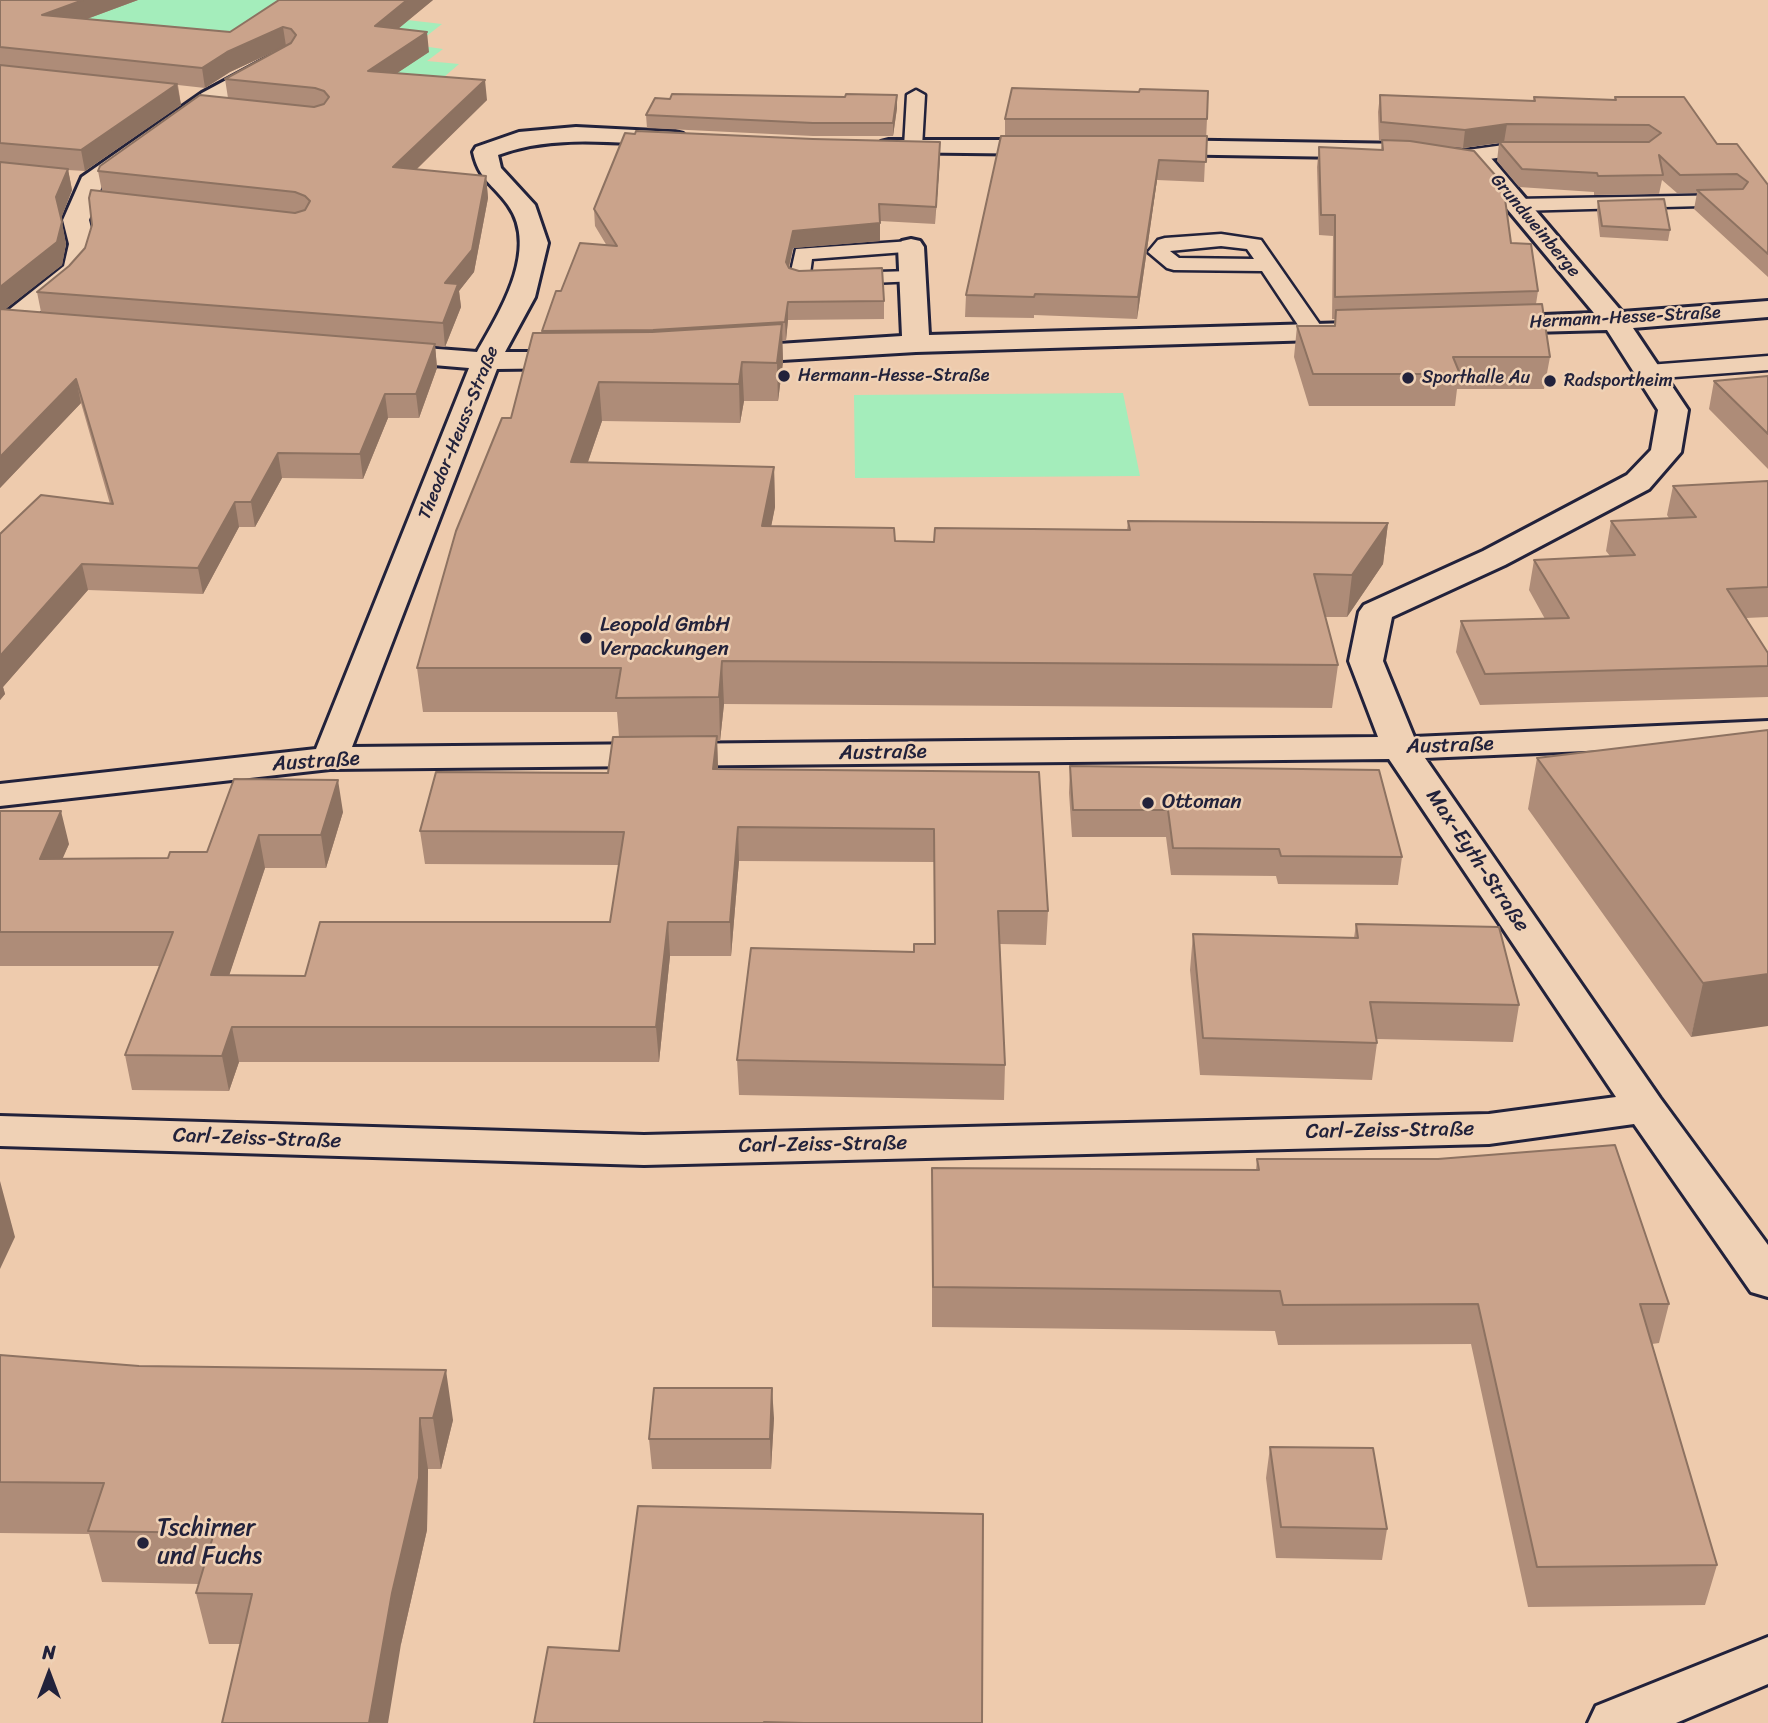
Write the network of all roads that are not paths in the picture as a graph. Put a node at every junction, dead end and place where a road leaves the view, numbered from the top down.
1 (285, 56) edge
2 (916, 95) dead end
3 (197, 99) junction
4 (237, 110) edge
5 (702, 140) edge
6 (863, 147) edge
7 (913, 147) junction
8 (1076, 147) edge
9 (1131, 147) edge
10 (1556, 151) edge
11 (1460, 157) junction
12 (65, 179) edge
13 (88, 191) junction
14 (1732, 201) edge
15 (112, 204) edge
16 (1517, 205) junction
17 (911, 247) joint
18 (1266, 265) dead end
19 (911, 277) junction
20 (1768, 309) edge
21 (1615, 321) junction
22 (5, 322) edge
23 (51, 326) edge
24 (1464, 326) edge
25 (1382, 329) edge
26 (1314, 332) junction
27 (916, 344) junction
28 (363, 351) edge
29 (707, 356) edge
30 (602, 360) edge
31 (486, 361) junction
32 (1768, 363) edge
33 (1648, 372) junction
34 (1768, 732) edge
35 (1400, 748) junction
36 (330, 758) junction
37 (0, 795) edge
38 (1645, 1108) junction
39 (0, 1131) edge
40 (1768, 1280) edge
41 (1768, 1660) edge
42 (1616, 1723) edge

1 - 3 street
2 - 7 lane
3 - 4 street
3 - 13 street
5 - 31 street, Theodor-Heuss-Straße
6 - 7 street
7 - 8 street
9 - 11 street, Grundweinberge
10 - 11 lane
11 - 16 street, Grundweinberge
12 - 13 street
13 - 15 street
13 - 22 street
14 - 16 lane
16 - 21 street, Grundweinberge
17 - 19 street
17 - 19 lane
18 - 26 lane
19 - 27 street
20 - 21 street, Hermann-Hesse-Straße
21 - 24 street, Hermann-Hesse-Straße
21 - 33 street, Max-Eyth-Straße
22 - 23 street
25 - 26 street
26 - 27 street
27 - 29 street
28 - 31 street
30 - 31 street
31 - 36 street, Theodor-Heuss-Straße
32 - 33 lane
33 - 35 street, Max-Eyth-Straße
34 - 35 street, Austraße
35 - 36 street, Austraße
35 - 38 street, Max-Eyth-Straße
36 - 37 street, Austraße
38 - 39 street, Carl-Zeiss-Straße
38 - 40 street, Max-Eyth-Straße
41 - 42 street

